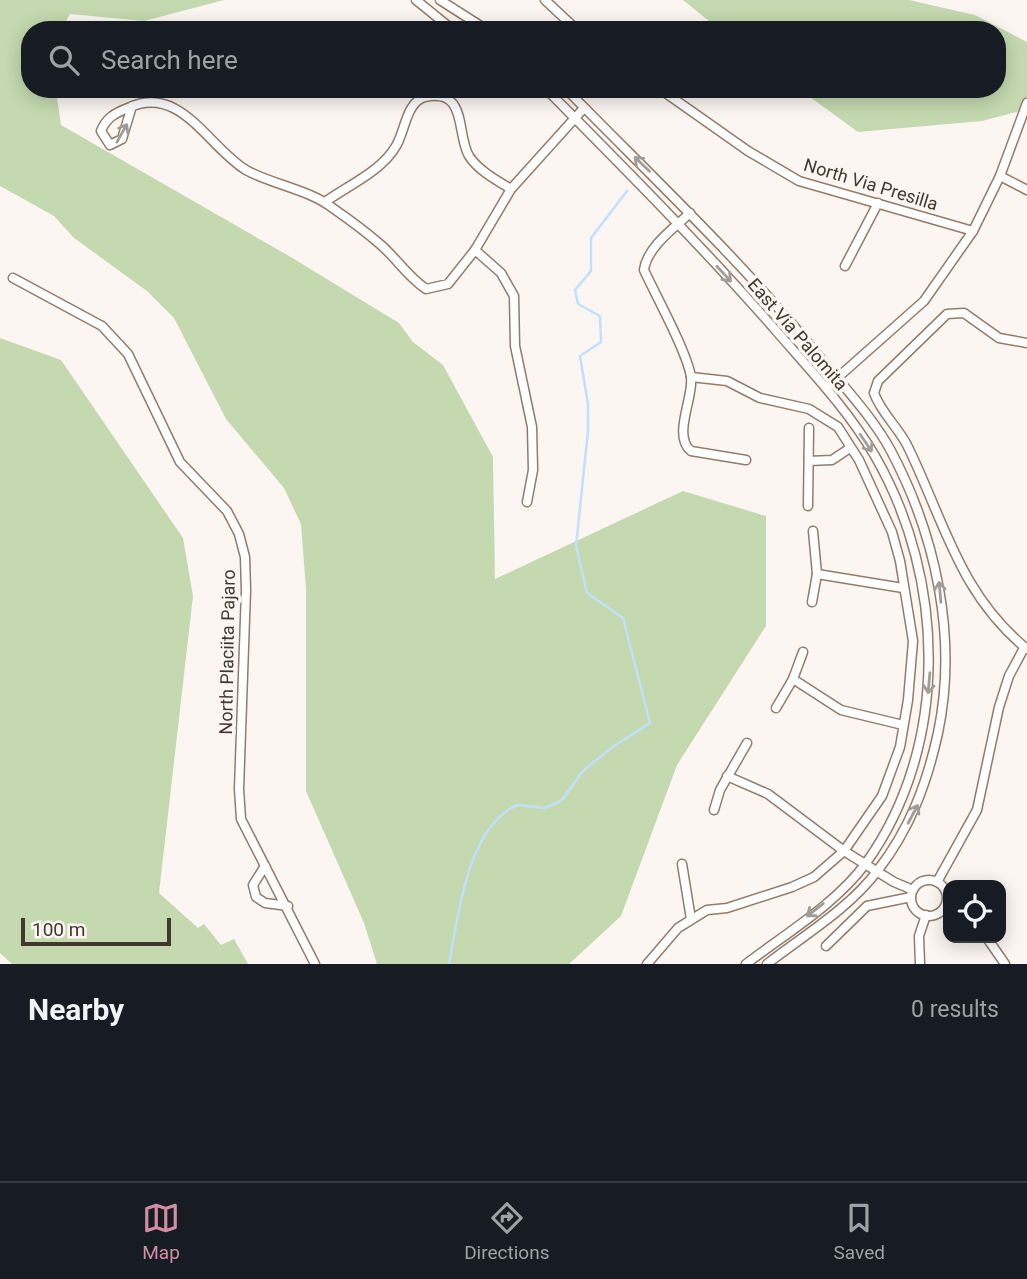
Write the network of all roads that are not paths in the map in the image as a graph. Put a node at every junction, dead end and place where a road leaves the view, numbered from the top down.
1 (416, 0) edge
2 (440, 0) edge
3 (545, 0) edge
4 (442, 21) edge
5 (473, 21) edge
6 (567, 21) edge
7 (420, 98) edge
8 (444, 98) edge
9 (555, 98) edge
10 (575, 98) edge
11 (673, 98) edge
12 (1027, 103) edge
13 (132, 106) junction
14 (584, 108) junction
15 (574, 118) junction
16 (1000, 176) junction
17 (510, 189) junction
18 (1027, 190) edge
19 (325, 202) junction
20 (878, 203) junction
21 (690, 212) junction
22 (678, 224) junction
23 (973, 230) junction
24 (475, 250) junction
25 (845, 266) dead end
26 (13, 278) dead end
27 (1027, 343) edge
28 (691, 377) junction
29 (836, 377) junction
30 (827, 387) junction
31 (809, 429) dead end
32 (850, 448) junction
33 (746, 460) dead end
34 (809, 461) junction
35 (527, 502) dead end
36 (808, 506) dead end
37 (813, 531) dead end
38 (817, 574) junction
39 (903, 588) junction
40 (812, 602) dead end
41 (1026, 649) edge
42 (803, 652) dead end
43 (793, 680) junction
44 (776, 708) dead end
45 (903, 725) junction
46 (747, 743) dead end
47 (727, 776) junction
48 (714, 810) dead end
49 (844, 851) junction
50 (682, 864) dead end
51 (865, 864) junction
52 (265, 866) junction
53 (877, 872) junction
54 (937, 882) junction
55 (943, 886) edge
56 (912, 894) junction
57 (288, 905) junction
58 (943, 908) edge
59 (926, 915) junction
60 (691, 919) junction
61 (990, 943) edge
62 (826, 946) dead end
63 (316, 964) edge
64 (648, 964) edge
65 (746, 964) edge
66 (766, 964) edge
67 (920, 964) edge
68 (1005, 964) edge

1 - 4 street
2 - 5 street
3 - 6 street
7 - 19 street
8 - 17 street
9 - 15 street, East Via Palomita
10 - 14 street, East Via Palomita
11 - 20 street, North Via Presilla
12 - 16 street
13 -> 13 street
13 - 19 street
14 - 15 street
21 -> 14 street, East Via Palomita
15 - 17 street
15 - 22 street, East Via Palomita
16 - 18 street
16 - 23 street
17 - 24 street
19 - 24 street
20 - 23 street, North Via Presilla
20 - 25 street
21 - 22 street
21 - 29 street, East Via Palomita
22 - 28 street
22 -> 30 street, East Via Palomita
23 - 29 street
24 - 35 street
26 - 52 street, North Placiita Pajaro
27 - 41 street
28 - 32 street
28 - 33 street
29 - 30 street
53 -> 29 street, East Via Palomita
30 -> 51 street, East Via Palomita
31 - 34 street
32 - 34 street
32 - 39 street
34 - 36 street
37 - 38 street
38 - 39 street
38 - 40 street
39 - 45 street
41 - 54 street
42 - 43 street
43 - 44 street
43 - 45 street
45 - 49 street
46 - 47 street
47 - 48 street
47 - 49 street
49 - 51 street
49 - 60 street
50 - 60 street
51 - 53 street
51 -> 65 street, East Via Palomita
52 - 57 street, North Placiita Pajaro
52 - 57 street
53 - 56 street
53 - 66 street, East Via Palomita
54 - 55 street
54 - 56 street
56 - 59 street
56 - 62 street
57 - 63 street, North Placiita Pajaro
58 - 59 street
59 - 67 street
60 - 64 street
61 - 68 street

